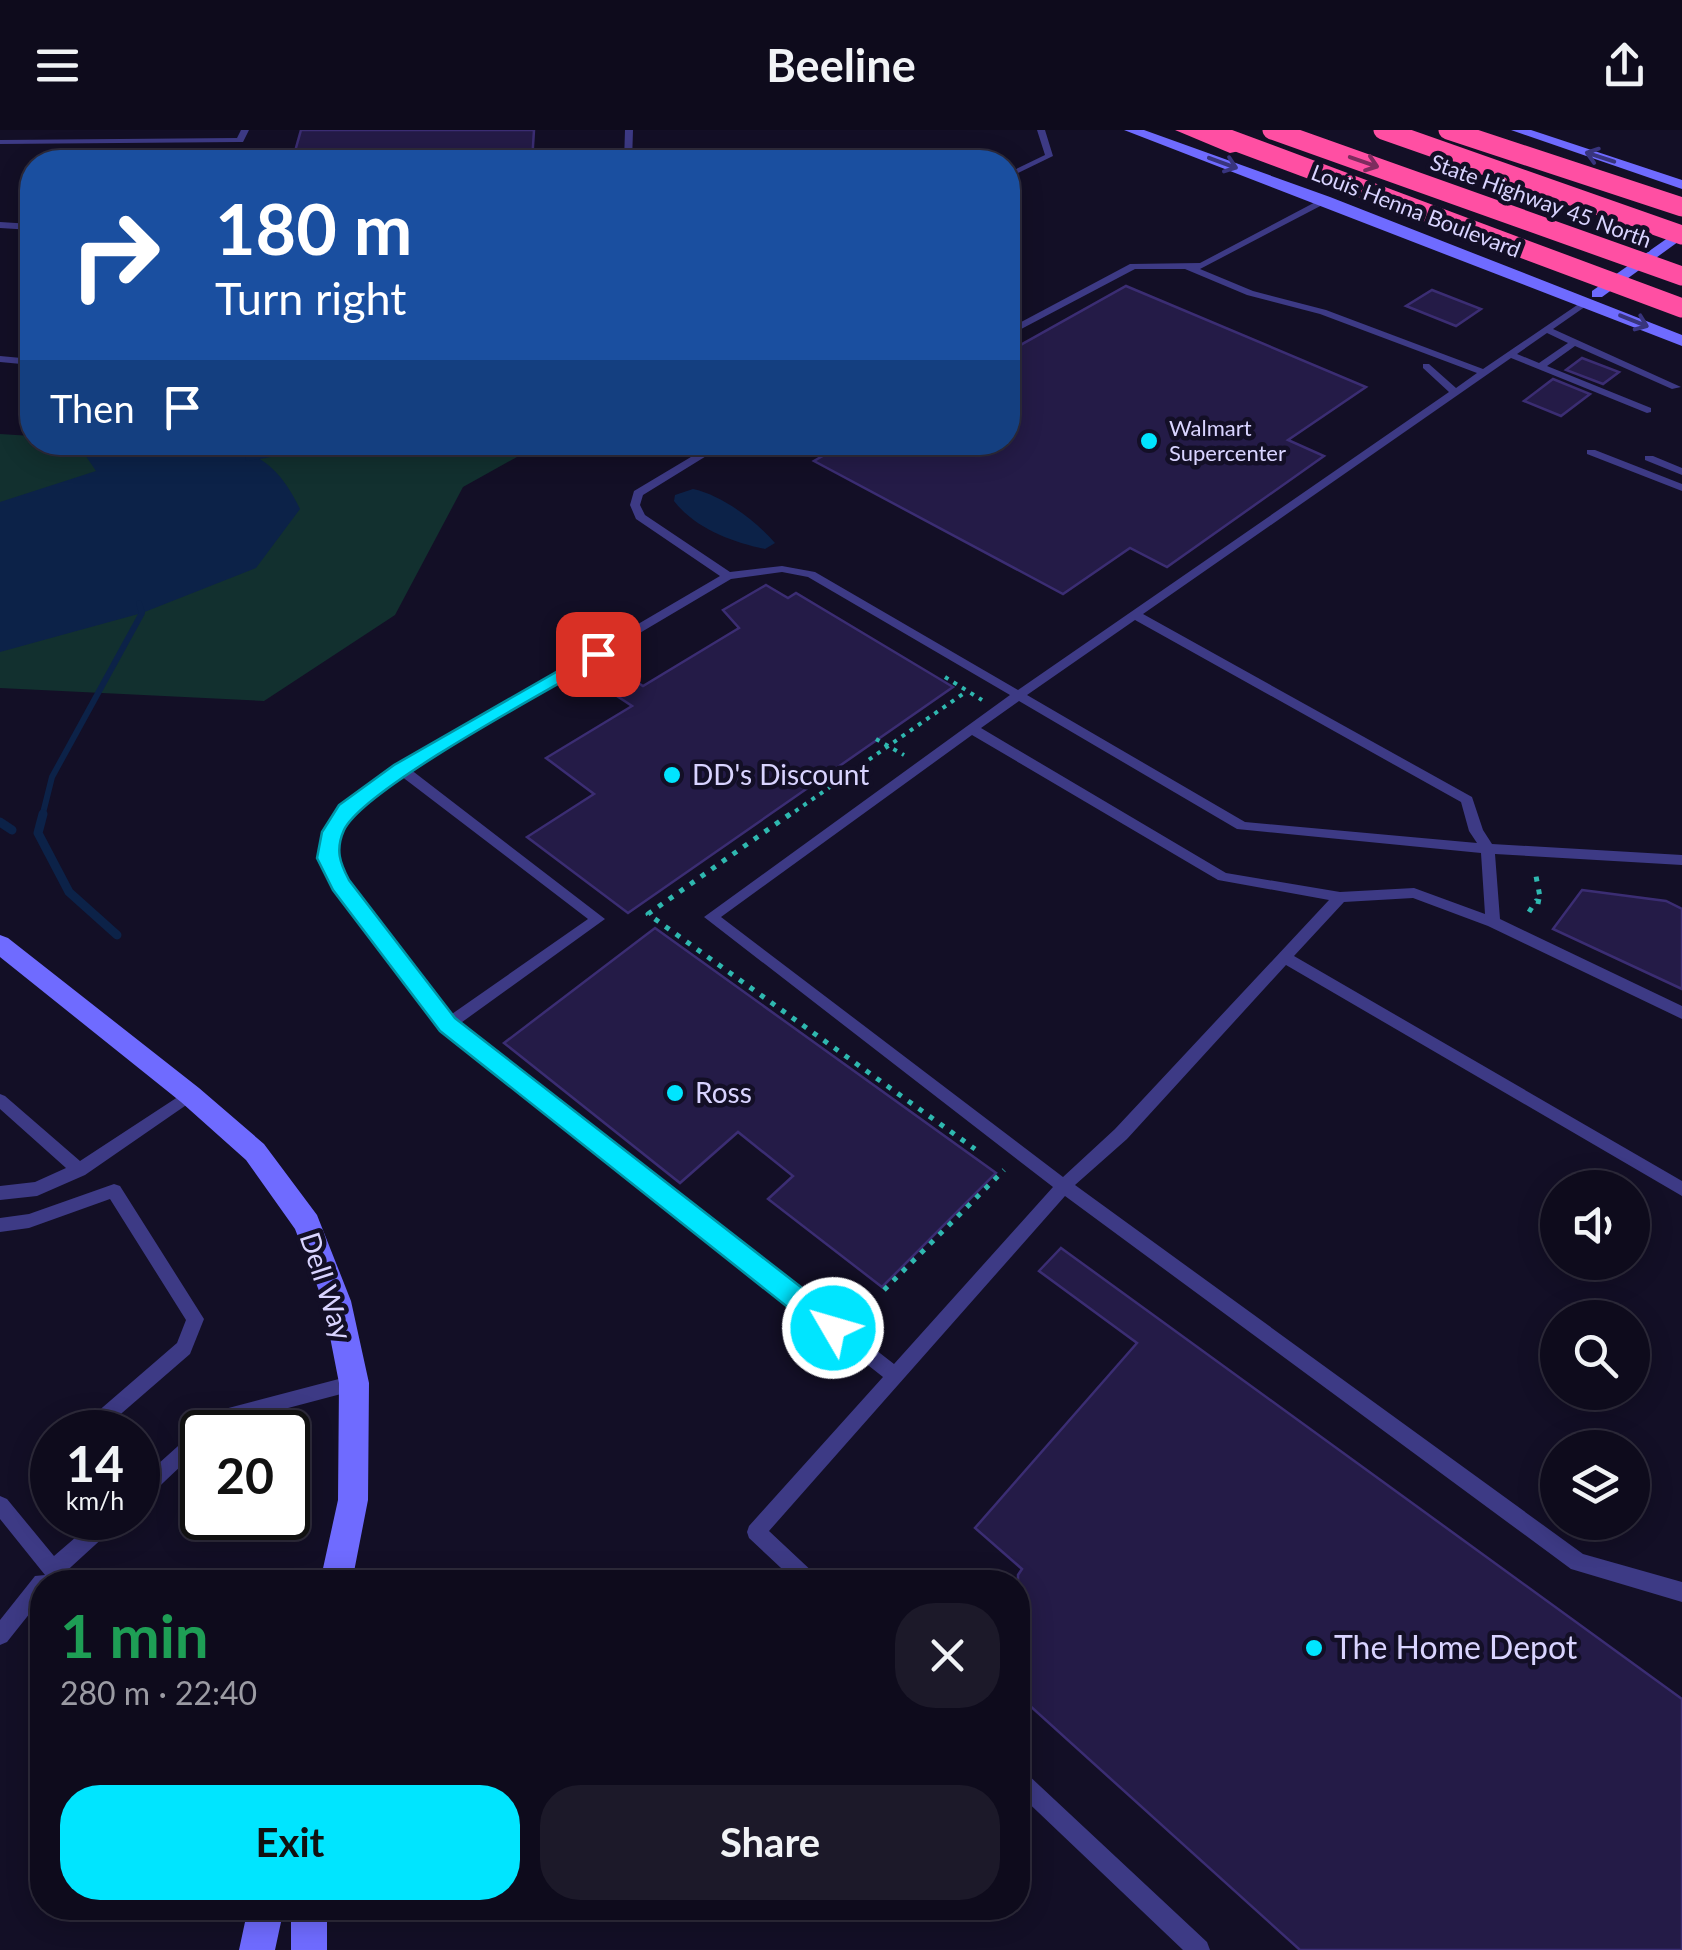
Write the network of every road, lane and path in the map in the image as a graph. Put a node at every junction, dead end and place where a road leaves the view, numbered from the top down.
1 (245, 130) edge
2 (1040, 130) edge
3 (1131, 130) edge
4 (1183, 130) edge
5 (1204, 130) edge
6 (1272, 130) edge
7 (1383, 130) edge
8 (1451, 130) edge
9 (1518, 130) edge
10 (0, 142) edge
11 (1020, 170) edge
12 (1682, 185) edge
13 (1325, 200) junction
14 (1682, 208) edge
15 (1682, 234) edge
16 (1185, 266) junction
17 (1682, 276) edge
18 (1682, 292) edge
19 (1586, 302) junction
20 (1682, 308) edge
21 (1020, 327) edge
22 (1547, 330) junction
23 (1682, 341) edge
24 (1575, 342) junction
25 (1598, 352) junction
26 (1510, 355) junction
27 (1588, 360) dead end
28 (1620, 360) junction
29 (1426, 366) dead end
30 (1540, 367) junction
31 (1610, 369) dead end
32 (1647, 371) junction
33 (1485, 373) junction
34 (1636, 379) dead end
35 (1676, 387) dead end
36 (1456, 392) junction
37 (1647, 410) dead end
38 (1591, 452) dead end
39 (702, 455) edge
40 (1649, 458) dead end
41 (1682, 472) edge
42 (1682, 488) edge
43 (728, 576) junction
44 (1135, 615) junction
45 (967, 691) dead end
46 (1018, 696) junction
47 (972, 729) junction
48 (876, 739) dead end
49 (887, 746) junction
50 (908, 757) dead end
51 (401, 770) junction
52 (1488, 850) junction
53 (1682, 860) edge
54 (1536, 871) dead end
55 (1340, 896) junction
56 (1530, 912) dead end
57 (1494, 922) junction
58 (0, 944) edge
59 (1284, 957) junction
60 (1682, 1014) edge
61 (448, 1024) junction
62 (190, 1094) junction
63 (0, 1100) edge
64 (79, 1170) junction
65 (1064, 1186) junction
66 (1682, 1189) edge
67 (0, 1193) edge
68 (0, 1225) edge
69 (884, 1290) dead end
70 (894, 1375) junction
71 (354, 1383) junction
72 (112, 1410) edge
73 (250, 1410) edge
74 (180, 1456) edge
75 (160, 1474) edge
76 (0, 1506) edge
77 (88, 1540) edge
78 (41, 1570) edge
79 (55, 1570) edge
80 (338, 1570) edge
81 (797, 1570) edge
82 (1682, 1592) edge
83 (30, 1598) edge
84 (0, 1635) edge
85 (1030, 1790) edge
86 (263, 1920) edge
87 (310, 1920) edge
88 (257, 1950) edge
89 (309, 1950) edge
90 (1199, 1950) edge

1 - 10 lane
2 - 11 lane
3 -> 13 main road, Louis Henna Boulevard
4 - 18 highway, bridge
5 - 20 highway, bridge
6 -> 17 highway, State Highway 45 North, bridge
7 - 15 highway, State Highway 45 North, bridge
8 - 14 highway, bridge
12 -> 9 main road
13 - 16 lane
13 - 19 main road, Louis Henna Boulevard
15 - 19 main road
16 - 21 lane
16 - 33 lane
19 - 22 lane
19 -> 23 main road, Louis Henna Boulevard
22 - 24 lane
22 - 26 lane
24 - 25 lane
24 - 30 lane
25 - 27 lane
25 - 28 lane
26 - 30 lane
26 - 33 lane
28 - 31 lane
28 - 32 lane
29 - 36 lane
30 - 37 lane
32 - 34 lane
32 - 35 lane
33 - 36 lane
36 - 44 lane
38 - 42 lane
39 - 43 lane
40 - 41 lane
43 - 46 lane
43 - 51 lane
44 - 46 lane
44 - 52 lane
45 - 49 path
46 - 47 lane
46 - 52 lane
47 - 55 lane
47 - 65 lane
48 - 49 path
49 - 50 path
49 - 69 path
51 - 61 lane
51 - 61 lane
52 - 53 lane
52 - 57 lane
54 - 56 path
55 - 57 lane
55 - 59 lane
57 - 60 lane
58 - 62 main road, Dell Way
59 - 65 lane
59 - 66 lane
61 - 70 lane
62 - 64 lane
62 - 71 main road, Dell Way
63 - 64 lane
64 - 67 lane
65 - 70 lane
65 - 82 lane
68 - 72 lane
70 - 81 lane
71 - 73 lane
71 - 80 main road, Dell Way
74 - 75 lane
76 - 78 lane
77 - 79 lane
83 - 84 lane
85 - 90 lane
86 - 88 main road
87 - 89 main road

